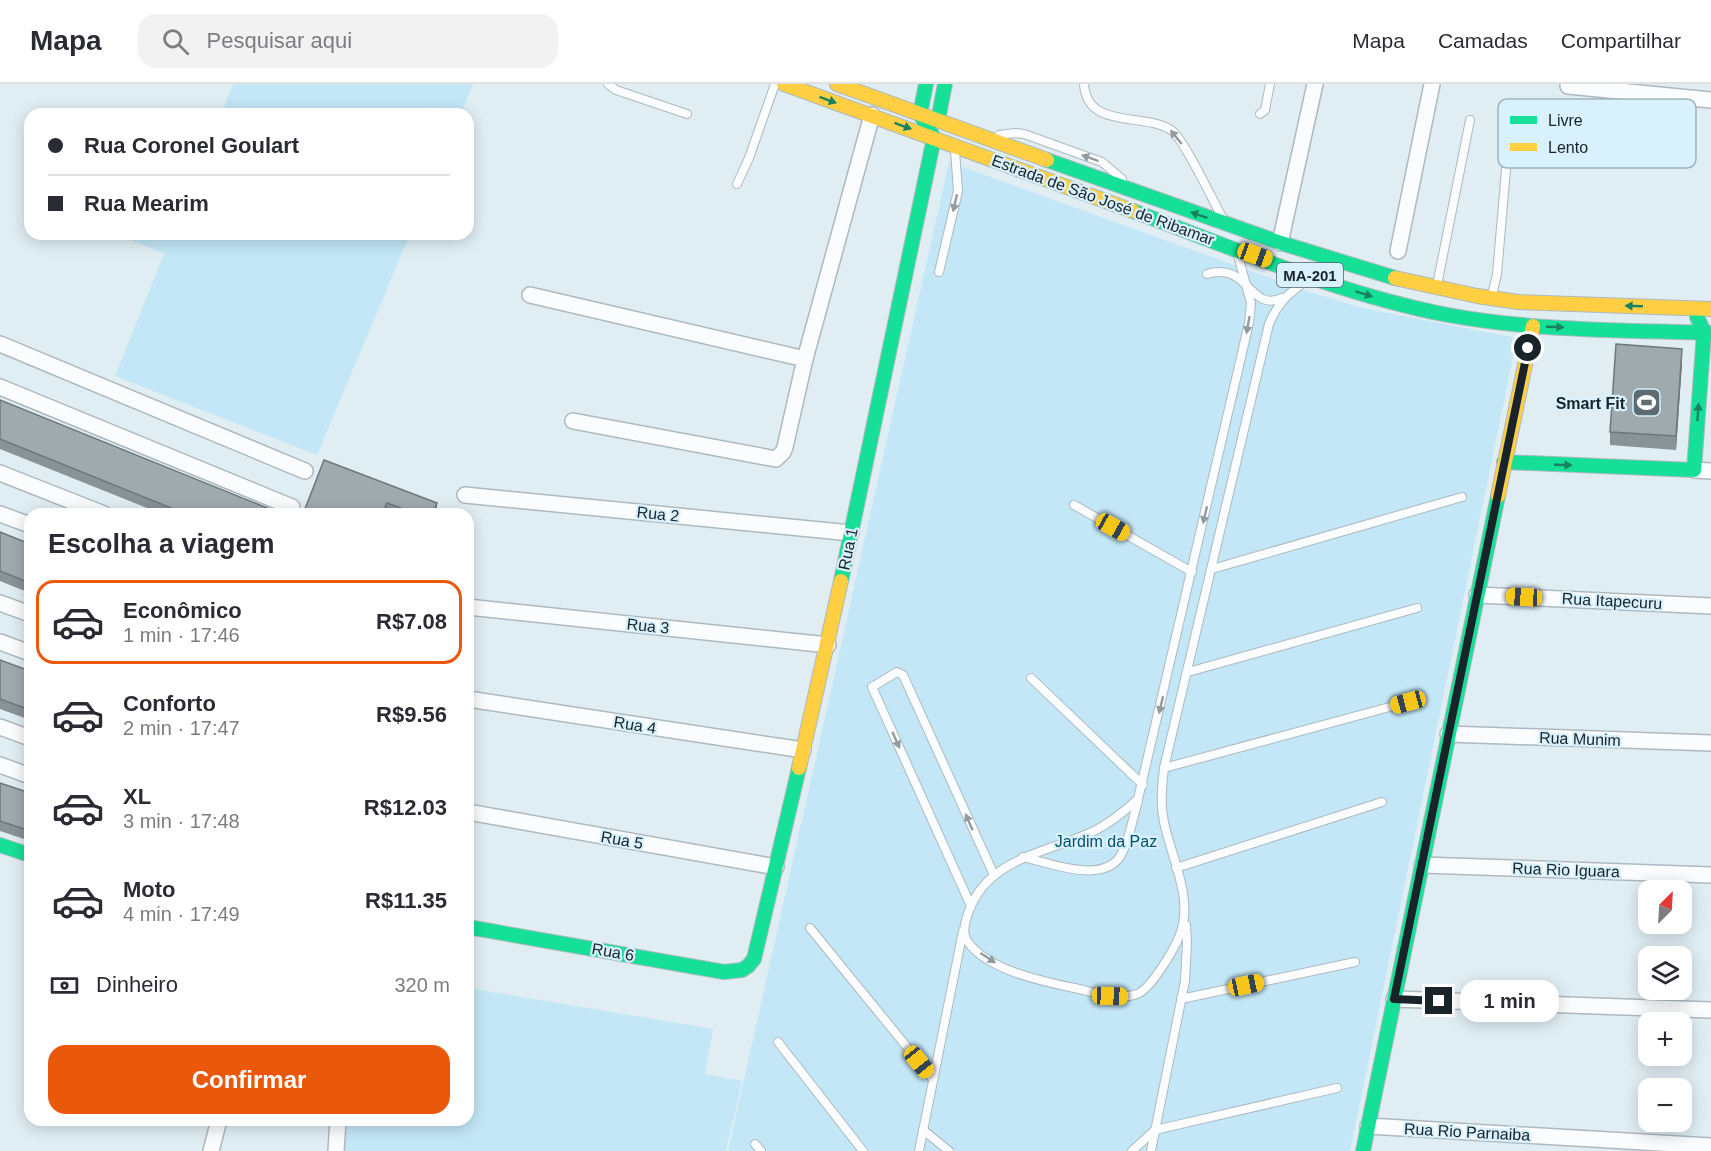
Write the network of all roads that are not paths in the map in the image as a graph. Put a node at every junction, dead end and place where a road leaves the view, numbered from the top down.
1 (608, 84) edge
2 (775, 84) edge
3 (784, 84) edge
4 (837, 84) edge
5 (926, 84) edge
6 (945, 84) edge
7 (1083, 84) edge
8 (1270, 84) edge
9 (1315, 84) edge
10 (1432, 84) edge
11 (1568, 86) dead end
12 (1711, 100) edge
13 (687, 114) dead end
14 (920, 114) junction
15 (1260, 114) dead end
16 (872, 115) junction
17 (938, 120) junction
18 (1470, 120) dead end
19 (934, 138) junction
20 (955, 145) junction
21 (1506, 168) edge
22 (737, 184) dead end
23 (1226, 224) junction
24 (1280, 243) junction
25 (1236, 248) junction
26 (1398, 251) dead end
27 (939, 272) dead end
28 (1207, 274) dead end
29 (1312, 276) junction
30 (1247, 287) junction
31 (1436, 289) junction
32 (530, 295) dead end
33 (1285, 296) junction
34 (1491, 299) junction
35 (1692, 308) junction
36 (1711, 309) edge
37 (1533, 326) junction
38 (1707, 332) edge
39 (0, 344) edge
40 (805, 359) junction
41 (0, 387) edge
42 (573, 421) dead end
43 (1504, 462) junction
44 (1694, 470) junction
45 (305, 471) dead end
46 (1711, 471) edge
47 (0, 473) edge
48 (465, 495) dead end
49 (1462, 497) dead end
50 (1074, 505) dead end
51 (292, 507) dead end
52 (89, 508) edge
53 (0, 514) edge
54 (24, 523) edge
55 (851, 533) junction
56 (1212, 569) junction
57 (1192, 572) junction
58 (1477, 595) junction
59 (0, 603) edge
60 (1711, 606) edge
61 (474, 608) edge
62 (1417, 608) dead end
63 (24, 612) edge
64 (0, 642) edge
65 (828, 645) junction
66 (24, 651) edge
67 (1188, 672) junction
68 (1031, 678) dead end
69 (474, 700) edge
70 (1408, 702) dead end
71 (0, 727) edge
72 (1448, 734) junction
73 (24, 736) edge
74 (1711, 743) edge
75 (803, 750) junction
76 (0, 765) edge
77 (1164, 768) junction
78 (24, 774) edge
79 (1143, 784) junction
80 (1138, 799) junction
81 (1382, 802) dead end
82 (474, 813) edge
83 (0, 845) edge
84 (24, 853) edge
85 (1023, 857) junction
86 (1422, 865) junction
87 (776, 867) junction
88 (1176, 868) junction
89 (994, 875) junction
90 (1711, 875) edge
91 (971, 906) junction
92 (1185, 913) junction
93 (966, 921) junction
94 (474, 928) edge
95 (810, 928) dead end
96 (754, 959) joint
97 (1355, 962) dead end
98 (1181, 999) junction
99 (1394, 999) junction
100 (1711, 1010) edge
101 (778, 1042) dead end
102 (933, 1079) junction
103 (1337, 1088) dead end
104 (217, 1126) edge
105 (338, 1126) edge
106 (1368, 1126) junction
107 (923, 1130) junction
108 (1155, 1130) junction
109 (755, 1144) dead end
110 (1711, 1146) edge
111 (211, 1151) edge
112 (336, 1151) edge
113 (761, 1151) edge
114 (863, 1151) edge
115 (919, 1151) edge
116 (949, 1151) edge
117 (1132, 1151) edge
118 (1151, 1151) edge
119 (1363, 1151) edge

1 - 13 lane
2 - 22 lane
3 -> 16 main road, Estrada de São José de Ribamar / MA-201
4 - 14 main road, Estrada de São José de Ribamar / MA-201
5 - 14 main road
6 - 17 main road
23 -> 7 lane
8 - 15 lane
9 - 24 street
10 - 26 street
11 - 12 street
14 - 17 main road, Estrada de São José de Ribamar / MA-201
14 - 19 main road
16 -> 19 main road, Estrada de São José de Ribamar / MA-201
16 - 40 street
23 -> 17 main road, Estrada de São José de Ribamar / MA-201
18 - 31 lane
19 - 20 main road, Estrada de São José de Ribamar / MA-201
19 - 55 main road, Rua 1
20 - 25 main road, Estrada de São José de Ribamar / MA-201
20 -> 27 lane
21 - 34 lane
23 - 24 main road, Estrada de São José de Ribamar / MA-201
24 - 31 main road, Estrada de São José de Ribamar / MA-201
25 - 29 main road, Estrada de São José de Ribamar / MA-201
25 - 30 lane
28 - 30 lane
29 - 33 lane
29 -> 37 main road, Estrada de São José de Ribamar / MA-201
30 - 33 lane
30 -> 57 lane
31 - 34 main road, Estrada de São José de Ribamar / MA-201
32 - 40 street
33 - 56 lane
35 -> 34 main road, Estrada de São José de Ribamar / MA-201
35 - 36 main road, Estrada de São José de Ribamar / MA-201
35 - 38 main road
37 -> 38 main road, Estrada de São José de Ribamar / MA-201
37 - 43 main road
44 -> 38 main road
39 - 45 street
40 - 42 street
41 - 51 street
43 -> 44 main road
43 - 58 main road
44 - 46 street
47 - 52 street
48 - 55 street, Rua 2
49 - 56 lane
50 - 57 lane
53 - 54 street
55 - 65 main road, Rua 1
56 - 67 lane
57 -> 79 lane
58 - 60 street, Rua Itapecuru
58 - 72 main road
59 - 63 street
61 - 65 street, Rua 3
62 - 67 lane
64 - 66 street
65 - 75 main road, Rua 1
67 - 77 lane
68 - 79 lane
69 - 75 street, Rua 4
70 - 77 lane
71 - 73 street
72 - 74 street, Rua Munim
72 - 86 main road
75 - 87 main road, Rua 1
76 - 78 street
77 - 88 lane
79 - 80 lane
80 - 85 lane
80 - 85 lane
81 - 88 lane
82 - 87 street, Rua 5
83 - 84 main road
85 - 89 lane
86 - 90 street, Rua Rio Iguara
86 - 99 main road
87 - 96 main road, Rua 1
88 - 92 lane
89 - 91 lane
89 -> 91 lane
91 - 93 lane
93 -> 92 lane
92 - 98 lane
93 - 102 lane
94 - 96 main road, Rua 6
95 - 102 lane
97 - 98 lane
98 - 108 lane
99 - 100 street
99 - 106 main road
101 - 114 lane
102 - 107 lane
103 - 108 lane
104 - 111 street
105 - 112 street
106 - 110 street, Rua Rio Parnaiba
106 - 119 main road
107 - 115 lane
107 - 116 lane
108 - 117 lane
108 - 118 lane
109 - 113 lane

